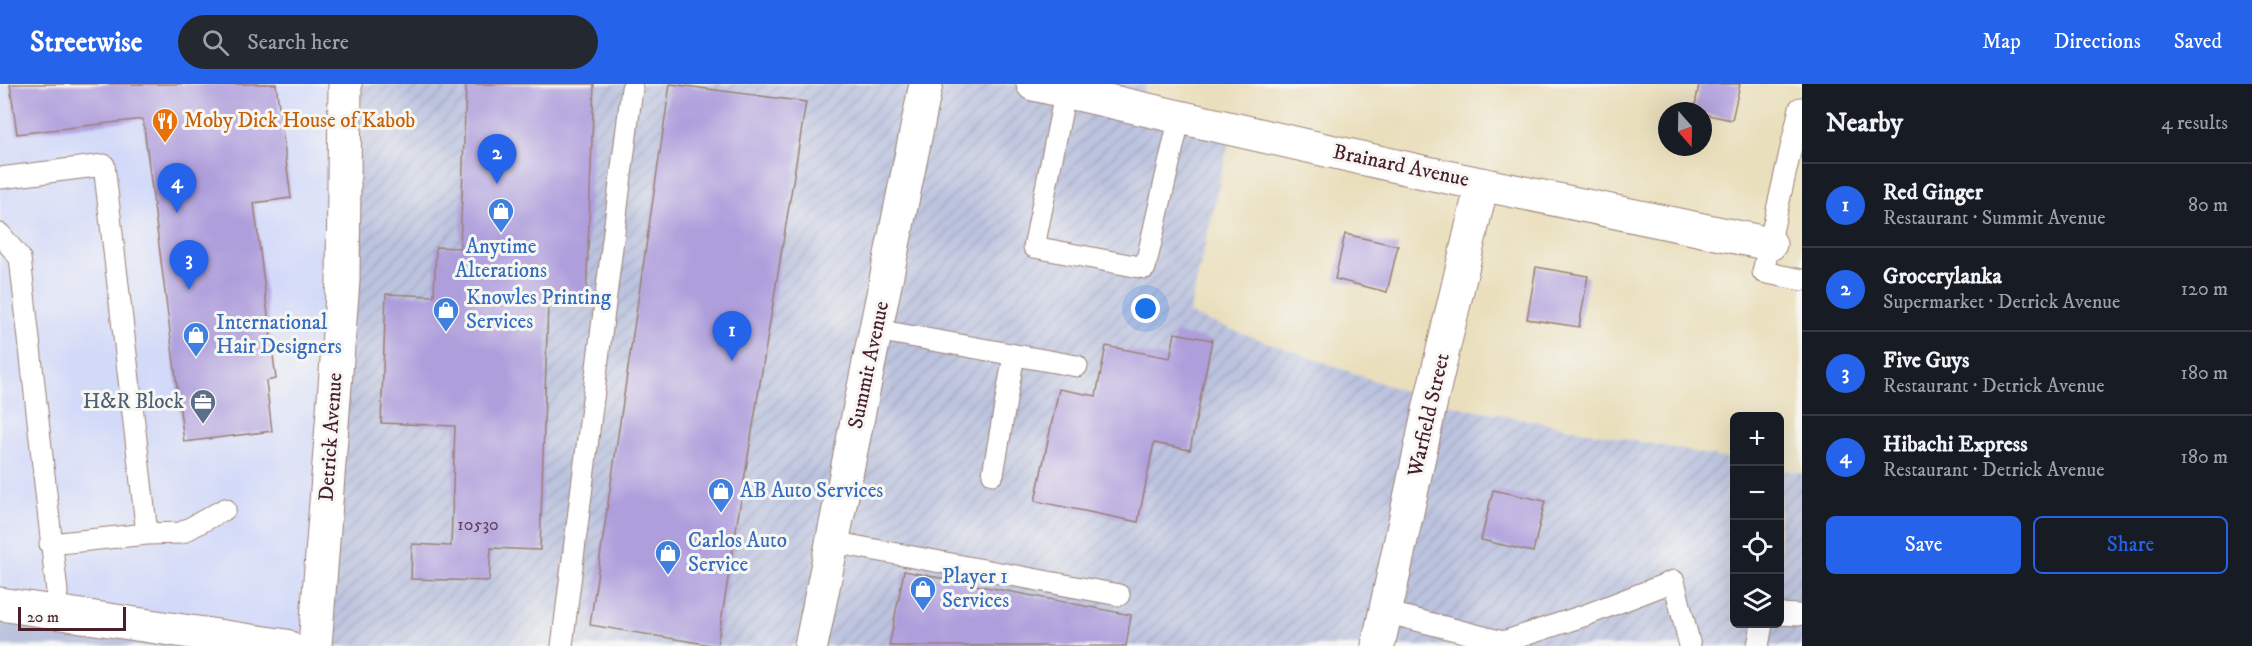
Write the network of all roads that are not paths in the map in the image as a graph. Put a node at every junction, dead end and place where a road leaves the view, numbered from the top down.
1 (345, 84) edge
2 (926, 84) edge
3 (1034, 84) edge
4 (1066, 87) edge
5 (632, 88) dead end
6 (1802, 108) edge
7 (1180, 116) junction
8 (0, 178) edge
9 (1482, 184) junction
10 (0, 234) edge
11 (1770, 244) junction
12 (1802, 280) edge
13 (876, 330) junction
14 (1014, 355) junction
15 (1077, 366) dead end
16 (993, 474) dead end
17 (225, 509) dead end
18 (147, 534) junction
19 (832, 542) junction
20 (50, 544) junction
21 (1119, 596) dead end
22 (0, 604) edge
23 (54, 612) junction
24 (1386, 612) junction
25 (1761, 628) edge
26 (286, 646) edge
27 (315, 646) edge
28 (562, 646) edge
29 (811, 646) edge
30 (1378, 646) edge
31 (1690, 646) edge
32 (1758, 646) edge

1 - 27 street, Detrick Avenue
2 - 13 street, Summit Avenue
3 - 4 street, Brainard Avenue
4 - 7 street, Brainard Avenue
4 - 7 lane
5 - 28 lane
6 - 11 lane
7 - 9 street, Brainard Avenue
8 - 18 lane
9 - 11 street, Brainard Avenue
9 - 24 street, Warfield Street
10 - 20 lane
11 - 12 lane
13 - 14 lane
13 - 19 street, Summit Avenue
14 - 15 lane
14 - 16 lane
17 - 18 lane
18 - 20 lane
19 - 21 lane
19 - 29 street, Summit Avenue
20 - 23 lane
22 - 23 street
23 - 26 street
24 - 30 street, Warfield Street
24 - 31 lane
25 - 32 lane

